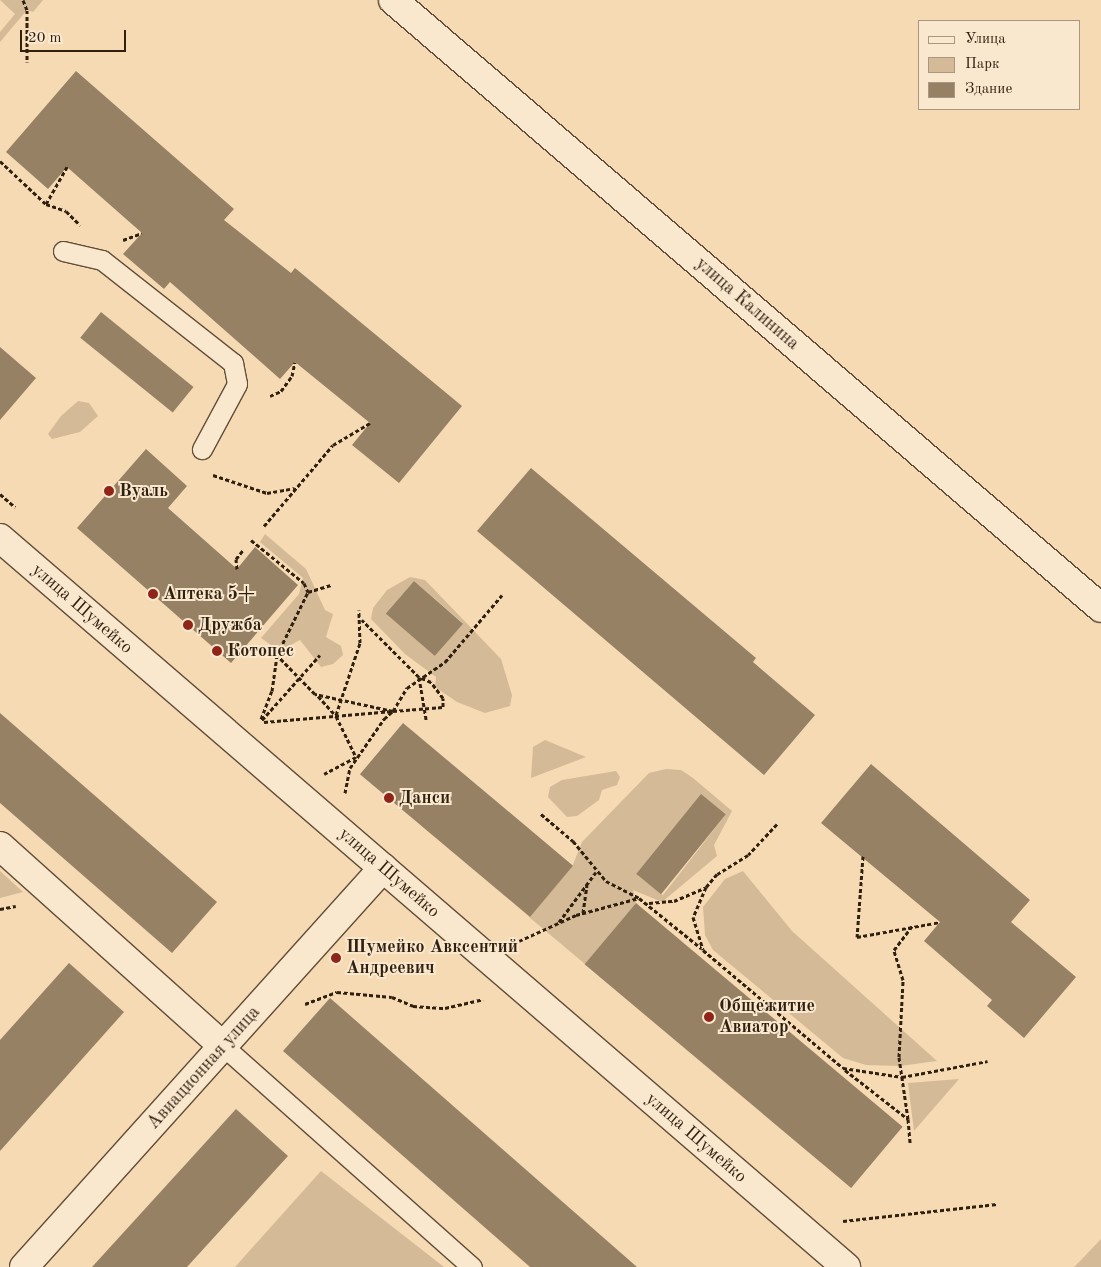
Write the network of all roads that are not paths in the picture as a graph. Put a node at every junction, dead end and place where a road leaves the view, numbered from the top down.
1 (392, 0) edge
2 (63, 250) dead end
3 (202, 449) dead end
4 (0, 538) edge
5 (1101, 608) edge
6 (0, 846) edge
7 (383, 868) junction
8 (223, 1046) junction
9 (836, 1264) edge
10 (24, 1267) edge
11 (472, 1267) edge

1 - 5 street, улица Калинина
2 - 3 lane
4 - 7 street, улица Шумейко
6 - 8 street
7 - 8 street, Авиационная улица
7 - 9 street, улица Шумейко
8 - 10 street, Авиационная улица
8 - 11 lane

